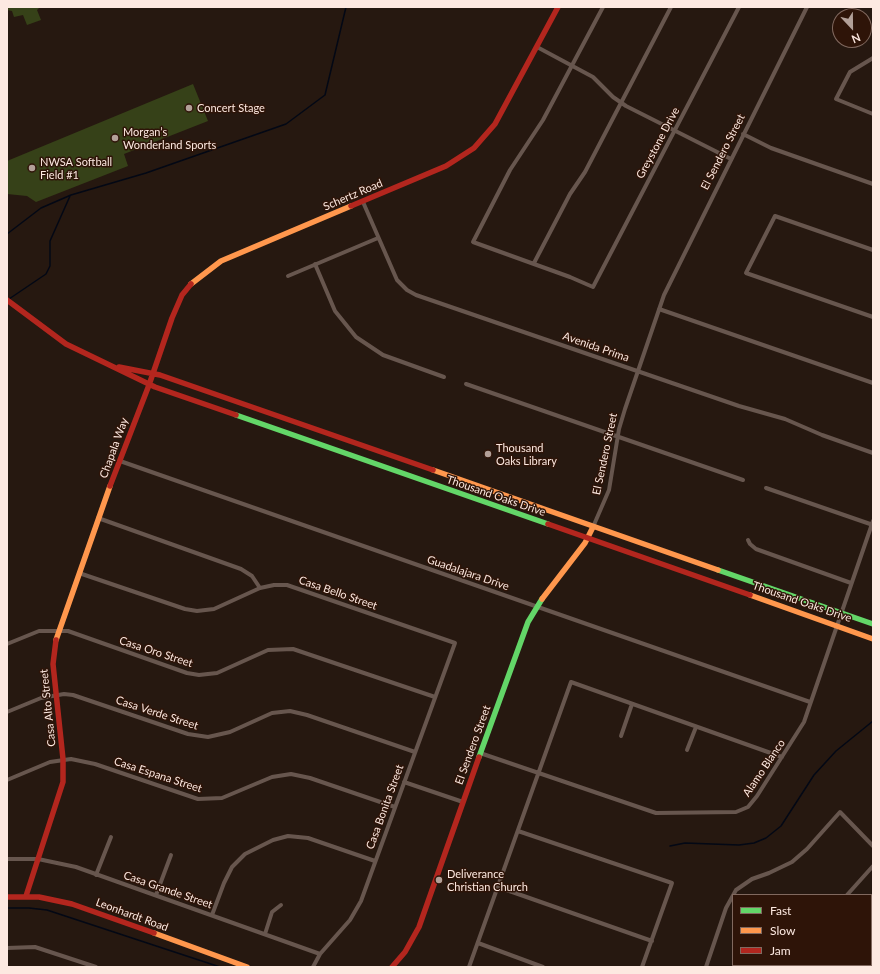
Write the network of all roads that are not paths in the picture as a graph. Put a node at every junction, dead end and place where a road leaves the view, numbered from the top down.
1 (558, 7) edge
2 (603, 7) edge
3 (671, 7) edge
4 (739, 7) edge
5 (807, 7) edge
6 (537, 47) junction
7 (873, 58) edge
8 (572, 66) junction
9 (622, 103) junction
10 (873, 114) edge
11 (675, 130) junction
12 (743, 134) junction
13 (731, 159) junction
14 (873, 184) edge
15 (363, 202) junction
16 (378, 238) junction
17 (873, 250) edge
18 (534, 263) junction
19 (315, 264) junction
20 (288, 276) dead end
21 (7, 300) edge
22 (659, 308) junction
23 (873, 316) edge
24 (114, 366) junction
25 (637, 371) junction
26 (153, 372) junction
27 (444, 377) dead end
28 (873, 383) edge
29 (466, 384) dead end
30 (149, 385) junction
31 (618, 437) junction
32 (873, 453) edge
33 (120, 461) junction
34 (743, 480) dead end
35 (766, 488) dead end
36 (98, 518) junction
37 (873, 524) edge
38 (593, 527) junction
39 (588, 538) junction
40 (748, 540) dead end
41 (79, 573) junction
42 (851, 583) junction
43 (260, 588) junction
44 (537, 607) junction
45 (842, 612) junction
46 (873, 624) edge
47 (837, 625) junction
48 (59, 630) junction
49 (873, 639) edge
50 (455, 643) joint
51 (7, 644) edge
52 (56, 695) junction
53 (435, 697) junction
54 (810, 702) junction
55 (632, 704) junction
56 (7, 712) edge
57 (696, 727) junction
58 (621, 736) dead end
59 (687, 750) dead end
60 (415, 752) junction
61 (480, 753) junction
62 (782, 757) junction
63 (63, 759) junction
64 (539, 774) junction
65 (7, 780) edge
66 (404, 782) junction
67 (463, 802) junction
68 (395, 807) junction
69 (518, 831) junction
70 (111, 837) dead end
71 (873, 846) edge
72 (171, 856) dead end
73 (7, 859) edge
74 (38, 859) junction
75 (375, 861) junction
76 (873, 866) edge
77 (96, 874) junction
78 (498, 887) junction
79 (734, 894) edge
80 (848, 894) edge
81 (156, 895) junction
82 (26, 896) junction
83 (7, 897) edge
84 (732, 897) edge
85 (281, 905) dead end
86 (212, 916) junction
87 (265, 934) junction
88 (652, 941) junction
89 (478, 944) junction
90 (7, 948) edge
91 (320, 954) junction
92 (96, 967) edge
93 (247, 967) edge
94 (313, 967) edge
95 (392, 967) edge
96 (469, 967) edge
97 (543, 967) edge
98 (642, 967) edge
99 (706, 967) edge

1 - 6 street, Schertz Road
2 - 8 street
3 - 9 street
4 - 11 street, Greystone Drive
5 - 12 street, El Sendero Street
6 - 8 street
6 - 15 street, Schertz Road
7 - 10 street
8 - 9 street
8 - 18 street
9 - 11 street
9 - 18 street
11 - 13 street
11 - 18 street, Greystone Drive
12 - 13 street, El Sendero Street
12 - 14 street
13 - 22 street, El Sendero Street
15 - 16 street, Avenida Prima
15 - 26 street, Schertz Road
16 - 19 street
16 - 25 street, Avenida Prima
17 - 23 street
19 - 20 street
19 - 27 street
21 - 24 street, Thousand Oaks Drive
22 - 25 street, El Sendero Street
22 - 28 street
24 - 26 street, Thousand Oaks Drive
24 - 30 street, Thousand Oaks Drive
25 - 31 street, El Sendero Street
25 - 32 street, Avenida Prima
26 - 30 street, Schertz Road
26 - 38 street, Thousand Oaks Drive
29 - 31 street
30 - 33 street, Chapala Way
30 - 39 street, Thousand Oaks Drive
31 - 34 street
31 - 38 street, El Sendero Street
33 - 36 street, Chapala Way
33 - 44 street, Guadalajara Drive
35 - 37 street
36 - 41 street, Casa Alto Street
36 - 43 street
37 - 42 street, Alamo Blanco
38 - 39 street, El Sendero Street
38 - 45 street, Thousand Oaks Drive
39 - 44 street, El Sendero Street
39 - 47 street, Thousand Oaks Drive
40 - 42 street
41 - 43 street, Casa Bello Street
41 - 48 street, Casa Alto Street
42 - 45 street, Alamo Blanco
43 - 50 street, Casa Bello Street
44 - 54 street, Guadalajara Drive
44 - 61 street, El Sendero Street
45 - 46 street, Thousand Oaks Drive
45 - 47 street, Alamo Blanco
47 - 49 street, Thousand Oaks Drive
47 - 54 street, Alamo Blanco
48 - 51 street, Casa Oro Street
48 - 52 street, Casa Alto Street
48 - 53 street, Casa Oro Street
50 - 53 street, Casa Bonita Street
52 - 56 street, Casa Verde Street
52 - 60 street, Casa Verde Street
52 - 63 street, Casa Alto Street
53 - 60 street, Casa Bonita Street
54 - 62 street, Alamo Blanco
55 - 57 street
55 - 58 street
55 - 64 street
57 - 59 street
57 - 62 street
60 - 66 street, Casa Bonita Street
61 - 64 street, Alamo Blanco
61 - 67 street, El Sendero Street
62 - 64 street, Alamo Blanco
63 - 65 street, Casa Espana Street
63 - 68 street, Casa Espana Street
63 - 74 street, Casa Alto Street
64 - 69 street
66 - 67 street
66 - 68 street, Casa Bonita Street
67 - 95 street, El Sendero Street
68 - 75 street, Casa Bonita Street
69 - 78 street
69 - 88 street
70 - 77 street
71 - 79 street
72 - 81 street
73 - 74 street, Casa Grande Street
74 - 77 street, Casa Grande Street
74 - 82 street, Casa Alto Street
75 - 86 street
75 - 91 street, Casa Bonita Street
76 - 80 street
77 - 81 street, Casa Grande Street
78 - 88 street
78 - 89 street
81 - 86 street, Casa Grande Street
82 - 83 street, Leonhardt Road
82 - 93 street, Leonhardt Road
84 - 99 street
85 - 87 street
86 - 87 street, Casa Grande Street
87 - 91 street, Casa Grande Street
88 - 98 street
89 - 96 street
89 - 97 street
90 - 92 street
91 - 94 street, Casa Bonita Street

